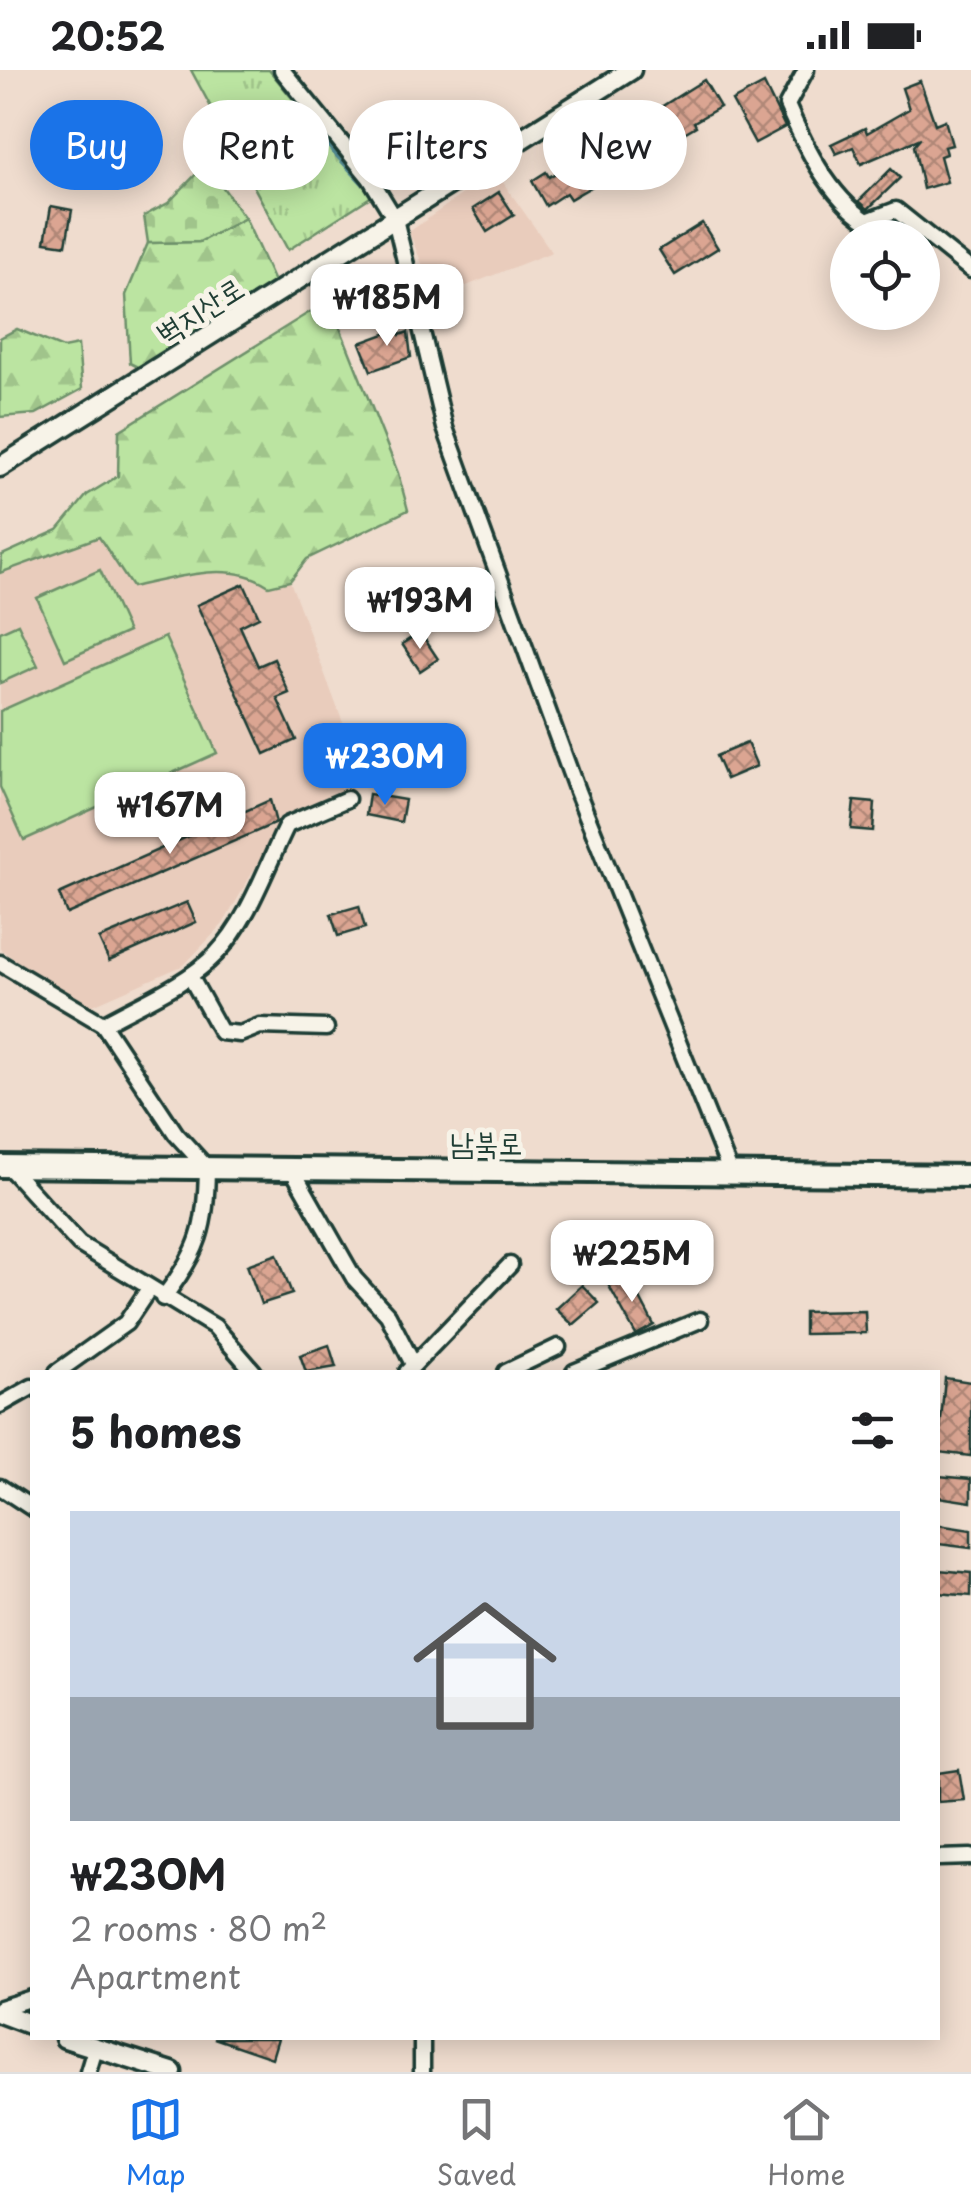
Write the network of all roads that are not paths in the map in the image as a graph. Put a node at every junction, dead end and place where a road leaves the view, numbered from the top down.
1 (282, 70) edge
2 (630, 70) edge
3 (806, 70) edge
4 (394, 219) junction
5 (971, 270) edge
6 (0, 467) edge
7 (347, 799) dead end
8 (0, 963) edge
9 (190, 976) junction
10 (103, 1024) junction
11 (326, 1028) dead end
12 (4, 1166) edge
13 (207, 1168) junction
14 (293, 1171) junction
15 (730, 1171) junction
16 (971, 1176) edge
17 (510, 1265) dead end
18 (148, 1290) junction
19 (163, 1298) junction
20 (700, 1320) dead end
21 (558, 1347) dead end
22 (410, 1368) edge
23 (61, 1370) edge
24 (252, 1370) edge
25 (510, 1370) edge
26 (579, 1370) edge
27 (30, 1387) edge
28 (0, 1405) edge
29 (0, 1486) edge
30 (30, 1507) edge
31 (971, 1857) edge
32 (940, 1858) edge
33 (30, 1999) edge
34 (0, 2011) edge
35 (30, 2025) edge
36 (70, 2040) edge
37 (422, 2040) edge
38 (95, 2049) junction
39 (88, 2072) edge
40 (172, 2072) edge
41 (422, 2072) edge

1 - 4 street
2 - 4 street, 벽지산로
3 - 5 street
4 - 6 street, 벽지산로
4 - 15 street
7 - 9 street
8 - 10 street
9 - 10 street
9 - 11 street
10 - 13 street
12 - 13 main road, 남북로
12 - 18 street
13 - 14 main road, 남북로
13 - 19 street
14 - 15 main road, 남북로
14 - 22 street
15 - 16 main road, 남북로
17 - 22 street
18 - 19 street
18 - 23 street
19 - 24 street
20 - 26 street
21 - 25 street
27 - 28 street
29 - 30 street
31 - 32 street
33 - 34 street
34 - 35 street
36 - 38 street
37 - 41 street
38 - 39 street
38 - 40 street

